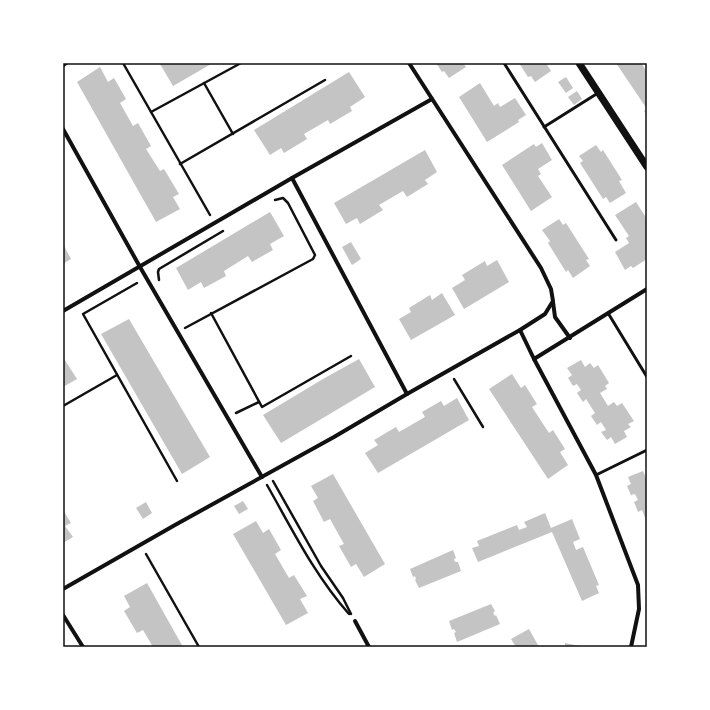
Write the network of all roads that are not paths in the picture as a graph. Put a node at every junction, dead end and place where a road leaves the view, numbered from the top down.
1 (66, 63) edge
2 (409, 63) edge
3 (504, 63) edge
4 (579, 63) edge
5 (63, 64) edge
6 (598, 93) junction
7 (432, 99) junction
8 (544, 127) junction
9 (63, 129) edge
10 (647, 167) edge
11 (292, 178) junction
12 (616, 240) dead end
13 (140, 267) junction
14 (647, 289) edge
15 (553, 301) junction
16 (63, 311) edge
17 (608, 313) junction
18 (520, 330) junction
19 (570, 338) junction
20 (534, 359) junction
21 (647, 378) edge
22 (407, 394) junction
23 (647, 450) edge
24 (596, 476) junction
25 (262, 477) junction
26 (63, 589) edge
27 (63, 615) edge
28 (355, 621) road end
29 (83, 647) edge
30 (369, 647) edge
31 (631, 647) edge

1 - 5 street
2 - 7 street
3 - 8 lane
4 - 6 street
6 - 8 lane
6 - 10 street
7 - 11 street
7 - 15 street
8 - 12 lane
9 - 13 street
11 - 13 street
11 - 22 street
13 - 16 street
13 - 25 street
14 - 17 street
15 - 18 street
15 - 19 street
17 - 19 street
17 - 21 lane
18 - 20 street
18 - 22 street
19 - 20 street
20 - 24 street
22 - 25 street
23 - 24 lane
24 - 31 street
25 - 26 street
27 - 29 street
28 - 30 street

